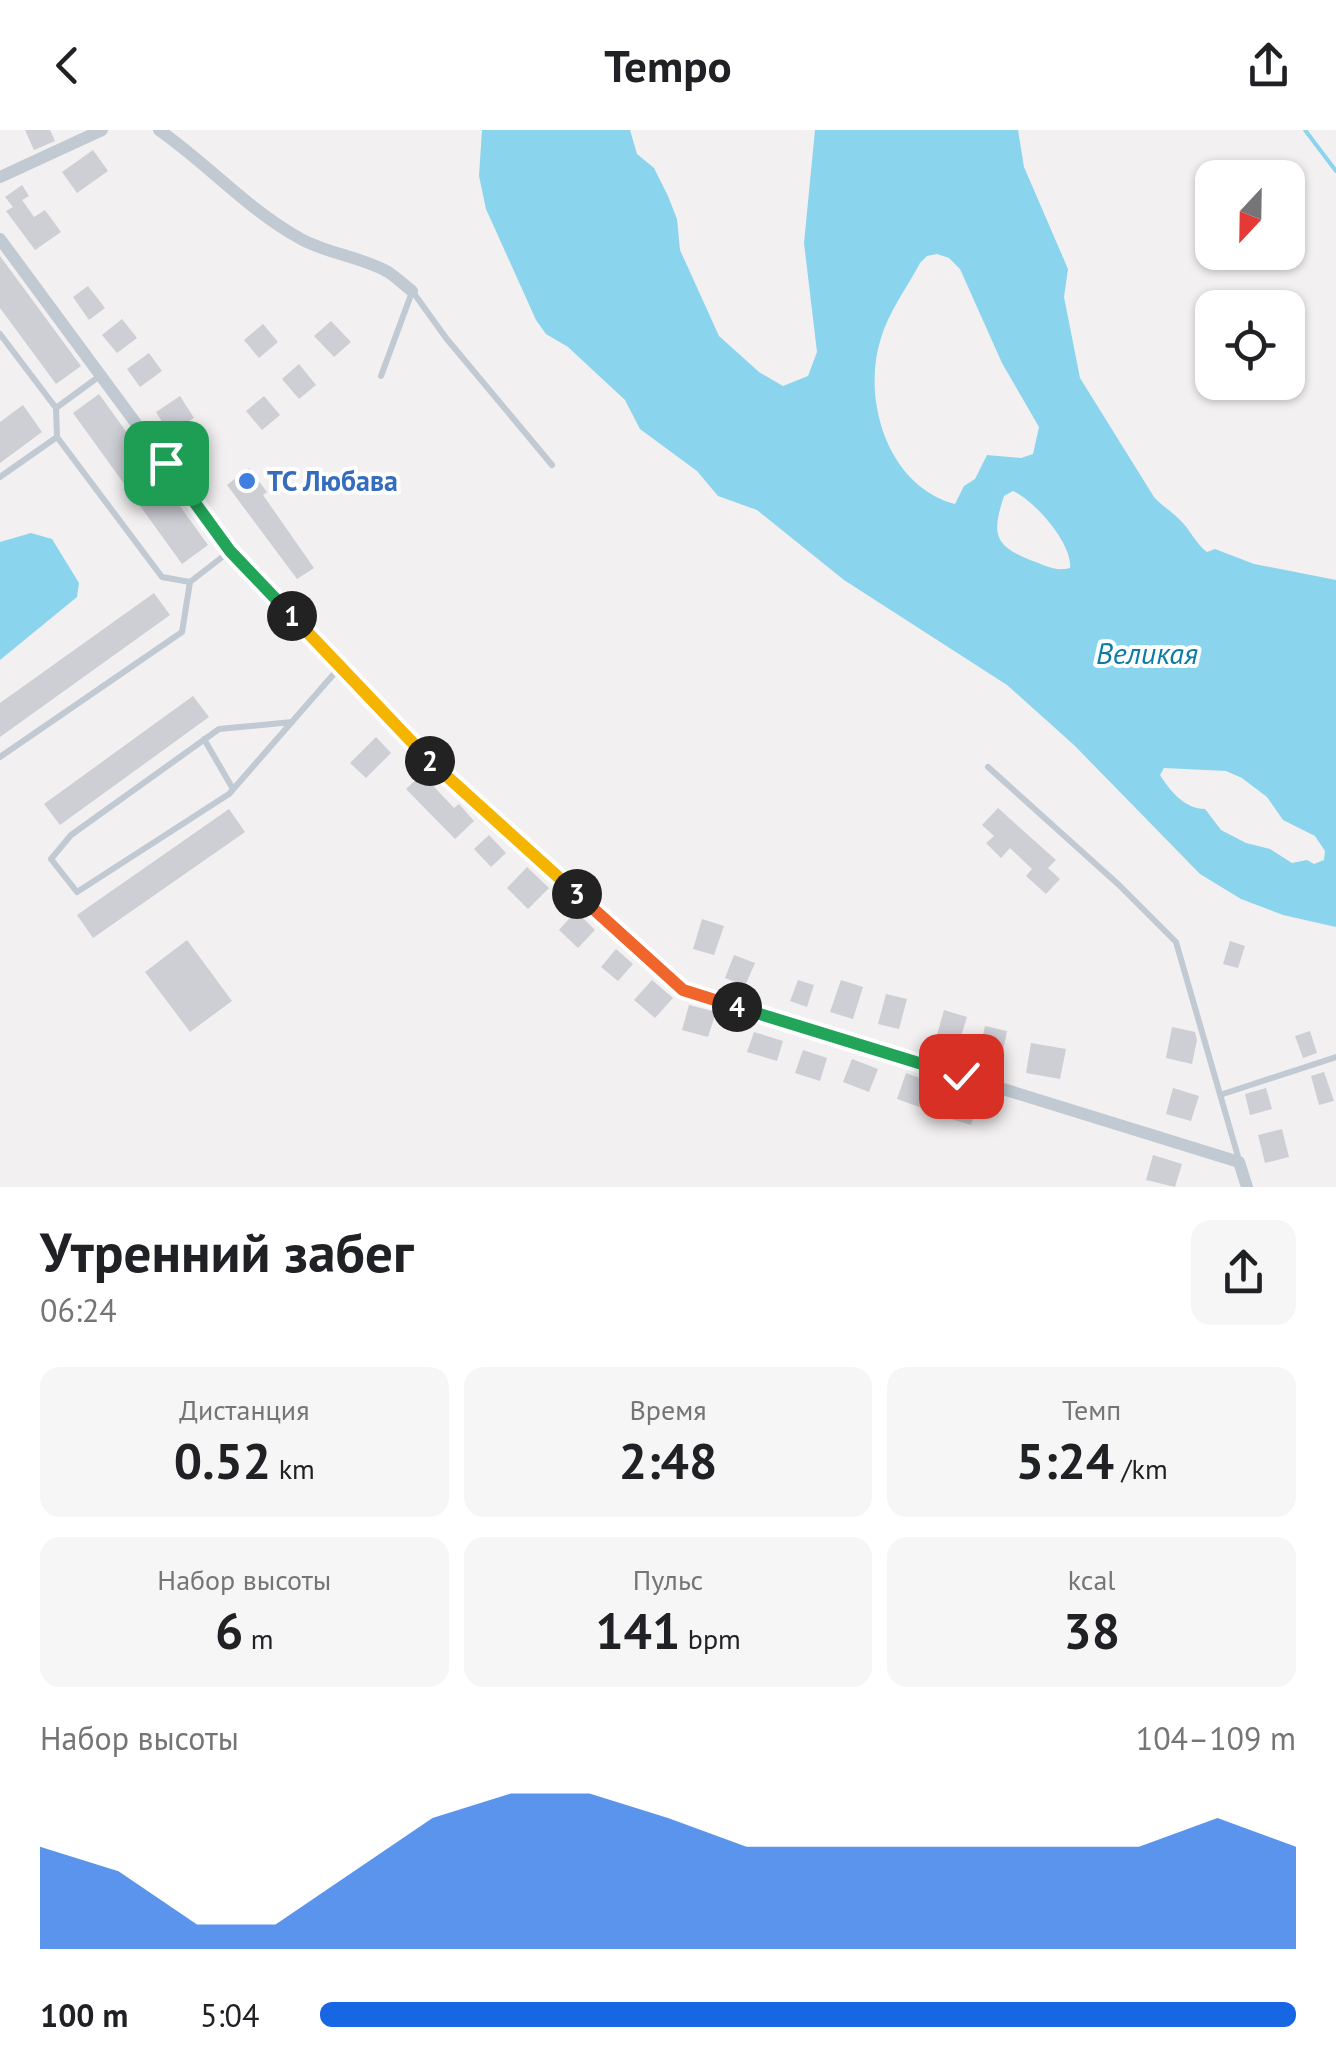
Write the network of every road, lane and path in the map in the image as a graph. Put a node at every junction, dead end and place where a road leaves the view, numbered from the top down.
1 (102, 130) edge
2 (159, 130) edge
3 (0, 177) edge
4 (0, 239) edge
5 (412, 291) junction
6 (0, 334) edge
7 (100, 376) junction
8 (380, 376) dead end
9 (56, 408) junction
10 (57, 437) junction
11 (552, 465) dead end
12 (0, 477) edge
13 (230, 551) junction
14 (190, 582) junction
15 (340, 667) junction
16 (292, 722) junction
17 (204, 739) junction
18 (0, 757) edge
19 (988, 767) dead end
20 (233, 789) junction
21 (1336, 1057) edge
22 (1220, 1095) junction
23 (1239, 1162) junction
24 (1246, 1187) edge

1 - 3 street
2 - 5 street
4 - 7 street
5 - 8 lane
5 - 11 lane
6 - 9 lane
7 - 9 lane
7 - 13 street
9 - 10 lane
10 - 12 lane
10 - 14 lane
13 - 14 lane
13 - 15 street
14 - 18 lane
15 - 16 lane
15 - 23 street
16 - 17 lane
16 - 20 lane
17 - 20 lane
17 - 20 lane
19 - 22 lane
21 - 22 lane
22 - 23 lane
23 - 24 street

